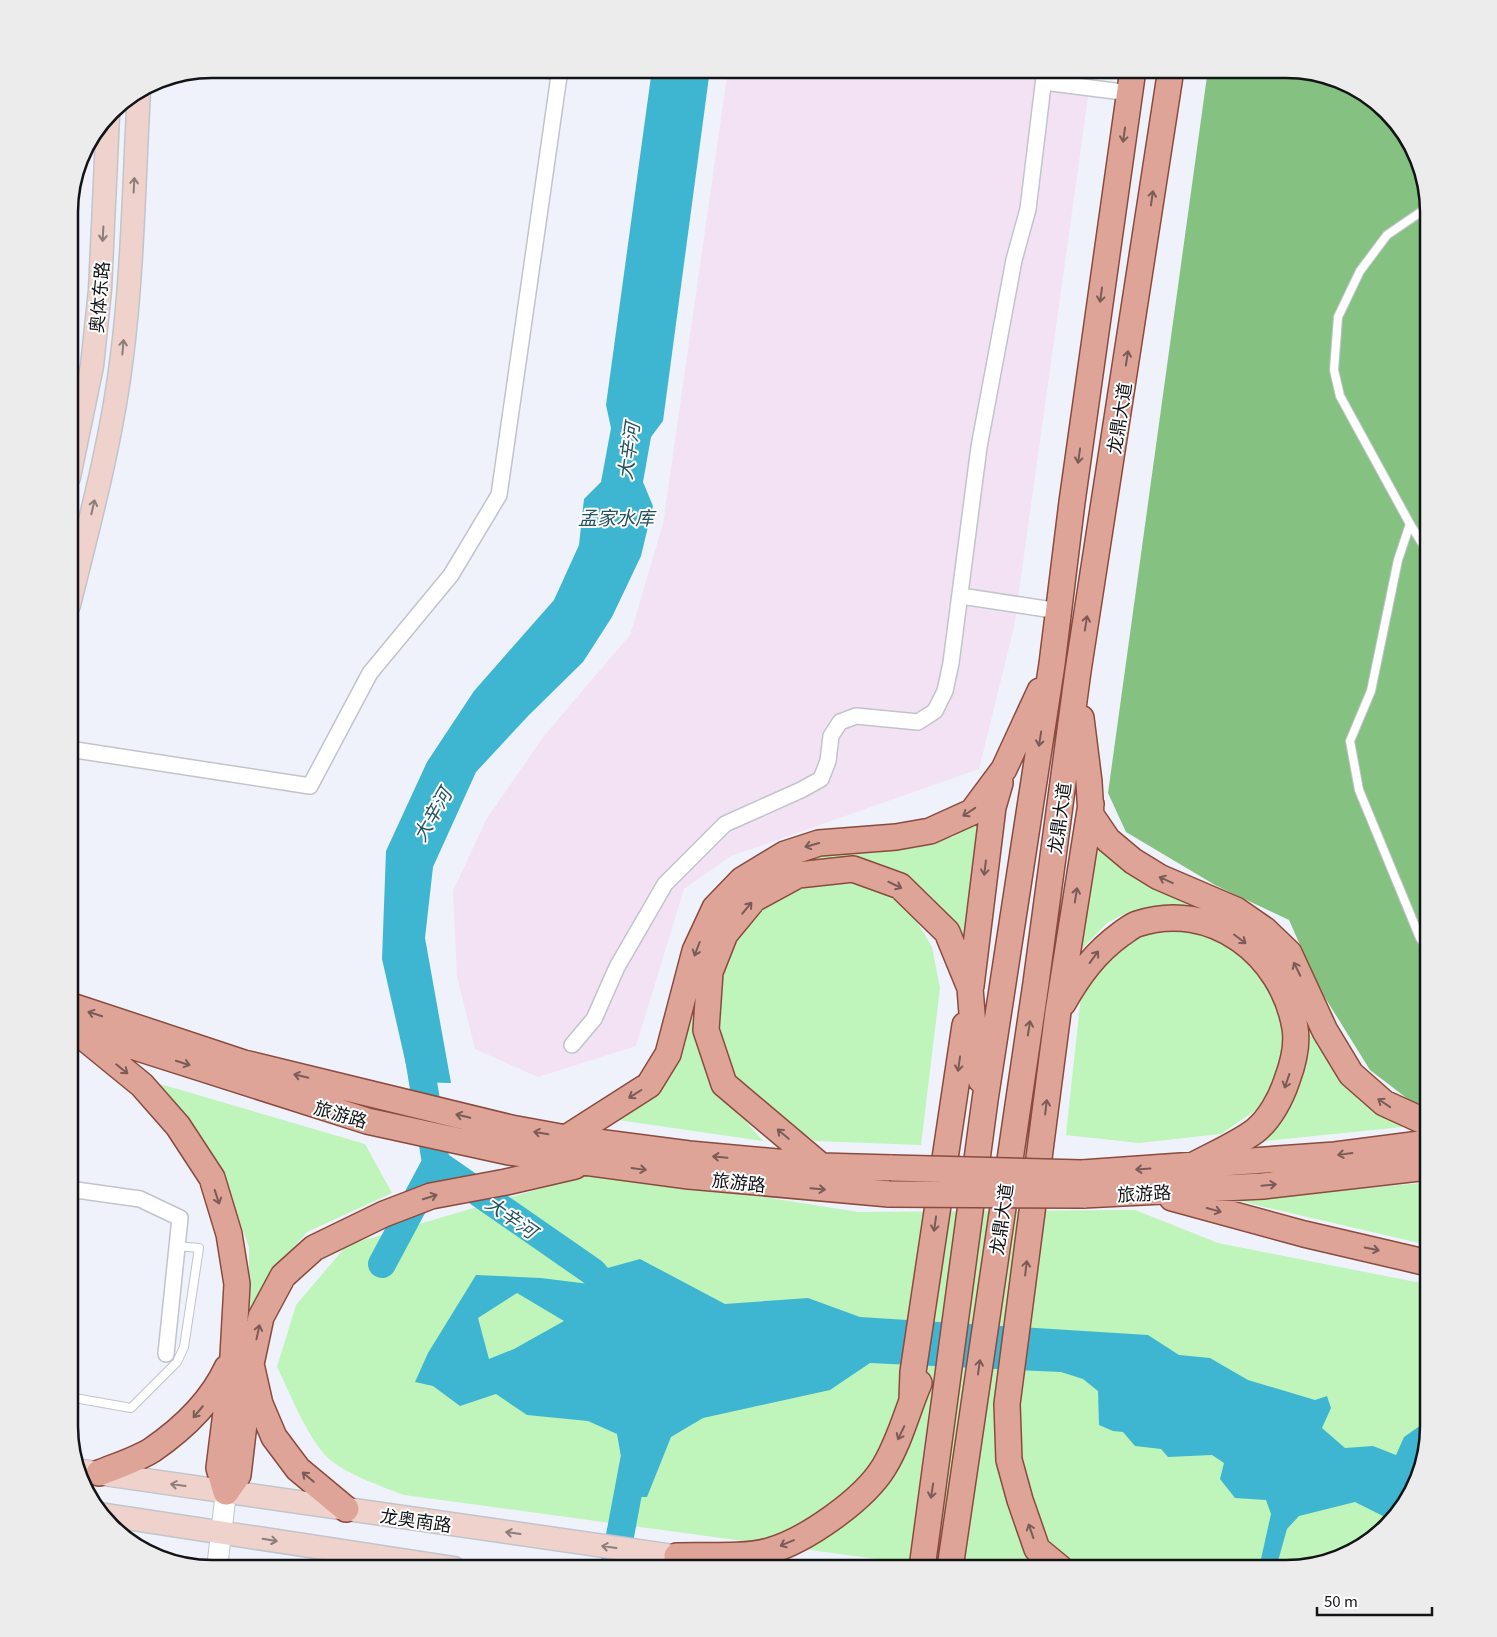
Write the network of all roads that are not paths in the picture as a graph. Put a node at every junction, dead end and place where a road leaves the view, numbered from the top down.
1 (559, 78) edge
2 (1044, 78) edge
3 (1088, 78) edge
4 (1170, 78) edge
5 (1131, 81) edge
6 (139, 99) edge
7 (107, 127) edge
8 (1420, 212) edge
9 (78, 416) edge
10 (1410, 524) junction
11 (1420, 540) edge
12 (78, 569) edge
13 (961, 596) junction
14 (1059, 611) junction
15 (1052, 664) junction
16 (1078, 671) junction
17 (78, 750) edge
18 (1004, 769) junction
19 (1091, 804) junction
20 (1420, 938) edge
21 (970, 988) junction
22 (1058, 1012) junction
23 (78, 1021) edge
24 (78, 1022) edge
25 (78, 1027) edge
26 (572, 1045) dead end
27 (985, 1100) junction
28 (1016, 1111) junction
29 (1420, 1120) edge
30 (566, 1138) junction
31 (1420, 1144) edge
32 (591, 1162) junction
33 (821, 1166) junction
34 (1192, 1166) junction
35 (1420, 1168) edge
36 (1083, 1184) junction
37 (78, 1190) edge
38 (1150, 1192) junction
39 (177, 1246) junction
40 (1420, 1261) edge
41 (998, 1307) junction
42 (953, 1315) junction
43 (166, 1354) dead end
44 (242, 1360) junction
45 (919, 1372) junction
46 (78, 1399) edge
47 (87, 1471) edge
48 (226, 1492) junction
49 (346, 1509) junction
50 (113, 1516) edge
51 (222, 1533) junction
52 (676, 1556) junction
53 (217, 1560) edge
54 (401, 1560) edge
55 (703, 1560) edge
56 (923, 1560) edge
57 (951, 1560) edge
58 (1050, 1560) edge

1 - 17 street
2 - 13 street
3 - 5 street
16 -> 4 main road, 龙鼎大道
5 -> 14 main road, 龙鼎大道
12 -> 6 main road
7 -> 9 main road, 奥体东路
8 - 10 lane
10 - 11 lane
10 - 20 lane
13 - 14 street
13 - 26 street
14 - 15 main road, 龙鼎大道
15 - 18 main road
15 -> 27 main road, 龙鼎大道
16 - 19 main road
28 -> 16 main road, 龙鼎大道
18 -> 21 main road
18 -> 30 main road
22 -> 19 main road
29 -> 19 main road
21 - 27 main road
33 -> 21 main road
21 -> 45 main road
22 - 28 main road
22 -> 34 main road
41 -> 22 main road
30 -> 23 main road, 旅游路
24 -> 32 main road, 旅游路
25 -> 44 main road
27 - 42 main road, 龙鼎大道
28 - 41 main road, 龙鼎大道
33 -> 30 main road, 旅游路
31 -> 34 main road, 旅游路
32 -> 36 main road, 旅游路, bridge
44 -> 32 main road
33 - 36 main road, 旅游路, bridge
34 -> 36 main road, 旅游路
38 -> 35 main road, 旅游路
36 - 38 main road, 旅游路
37 - 39 street
38 -> 40 main road
39 - 43 street
39 - 46 lane
57 -> 41 main road, 龙鼎大道
58 -> 41 main road
42 - 45 main road
42 -> 56 main road, 龙鼎大道
44 -> 47 main road
44 - 48 main road
49 -> 44 main road
45 -> 52 main road
48 -> 47 main road, 龙奥南路
48 - 49 main road, 龙奥南路
48 - 51 street
52 -> 49 main road, 龙奥南路
50 - 51 main road
51 - 53 street
51 -> 54 main road
52 - 55 main road, 龙奥南路

